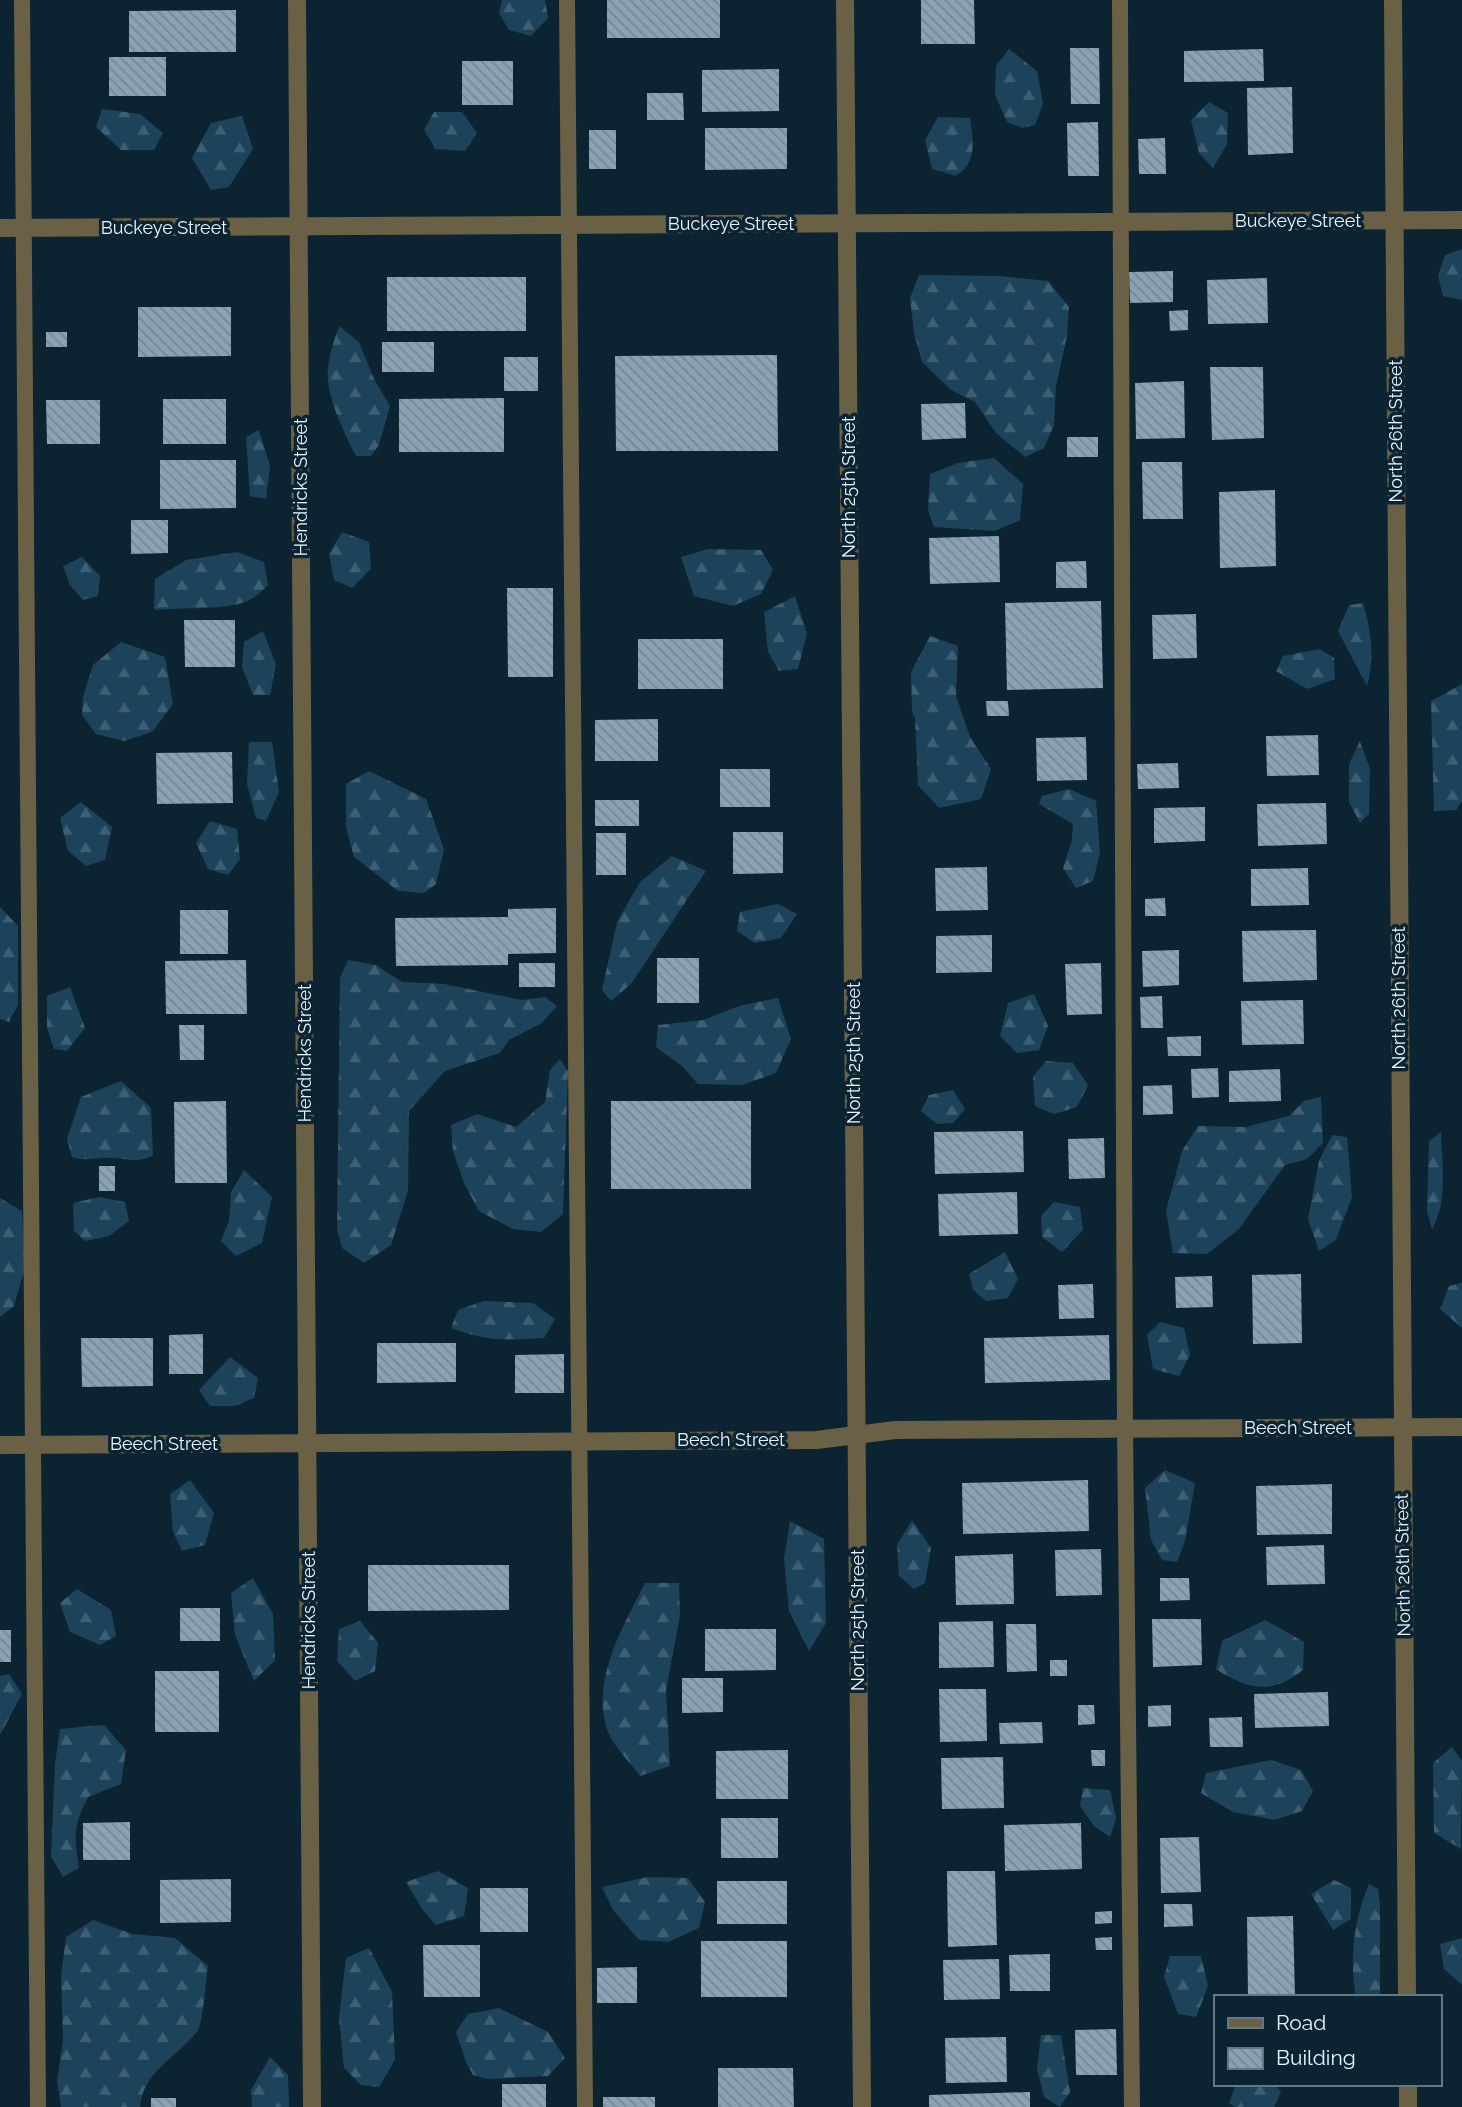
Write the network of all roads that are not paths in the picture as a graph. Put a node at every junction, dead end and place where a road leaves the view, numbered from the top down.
1 (22, 0) edge
2 (298, 0) edge
3 (567, 0) edge
4 (845, 0) edge
5 (1120, 0) edge
6 (1393, 0) edge
7 (1462, 220) edge
8 (1395, 221) junction
9 (1119, 222) junction
10 (847, 223) junction
11 (568, 225) junction
12 (299, 227) junction
13 (0, 228) edge
14 (24, 228) junction
15 (1462, 1427) edge
16 (1402, 1428) junction
17 (1125, 1429) junction
18 (857, 1435) junction
19 (581, 1441) junction
20 (308, 1443) junction
21 (0, 1445) edge
22 (33, 1445) junction
23 (1407, 1995) edge
24 (1408, 2086) edge
25 (38, 2107) edge
26 (312, 2107) edge
27 (585, 2107) edge
28 (862, 2107) edge
29 (1132, 2107) edge
30 (1408, 2107) edge

1 - 14 lane
2 - 12 street, Hendricks Street
3 - 11 lane
4 - 10 street, North 25th Street
5 - 9 lane
6 - 8 street, North 26th Street
7 - 8 street, Buckeye Street
8 - 9 street, Buckeye Street
8 - 16 street, North 26th Street
9 - 10 street, Buckeye Street
9 - 17 lane
10 - 11 street, Buckeye Street
10 - 18 street, North 25th Street
11 - 12 street, Buckeye Street
11 - 19 lane
12 - 14 street, Buckeye Street
12 - 20 street, Hendricks Street
13 - 14 street, Buckeye Street
14 - 22 lane
15 - 16 street, Beech Street
16 - 17 street, Beech Street
16 - 23 street, North 26th Street
17 - 18 street, Beech Street
17 - 29 lane
18 - 19 street, Beech Street
18 - 28 street, North 25th Street
19 - 20 street, Beech Street
19 - 27 lane
20 - 22 street, Beech Street
20 - 26 street, Hendricks Street
21 - 22 street, Beech Street
22 - 25 lane
24 - 30 street

